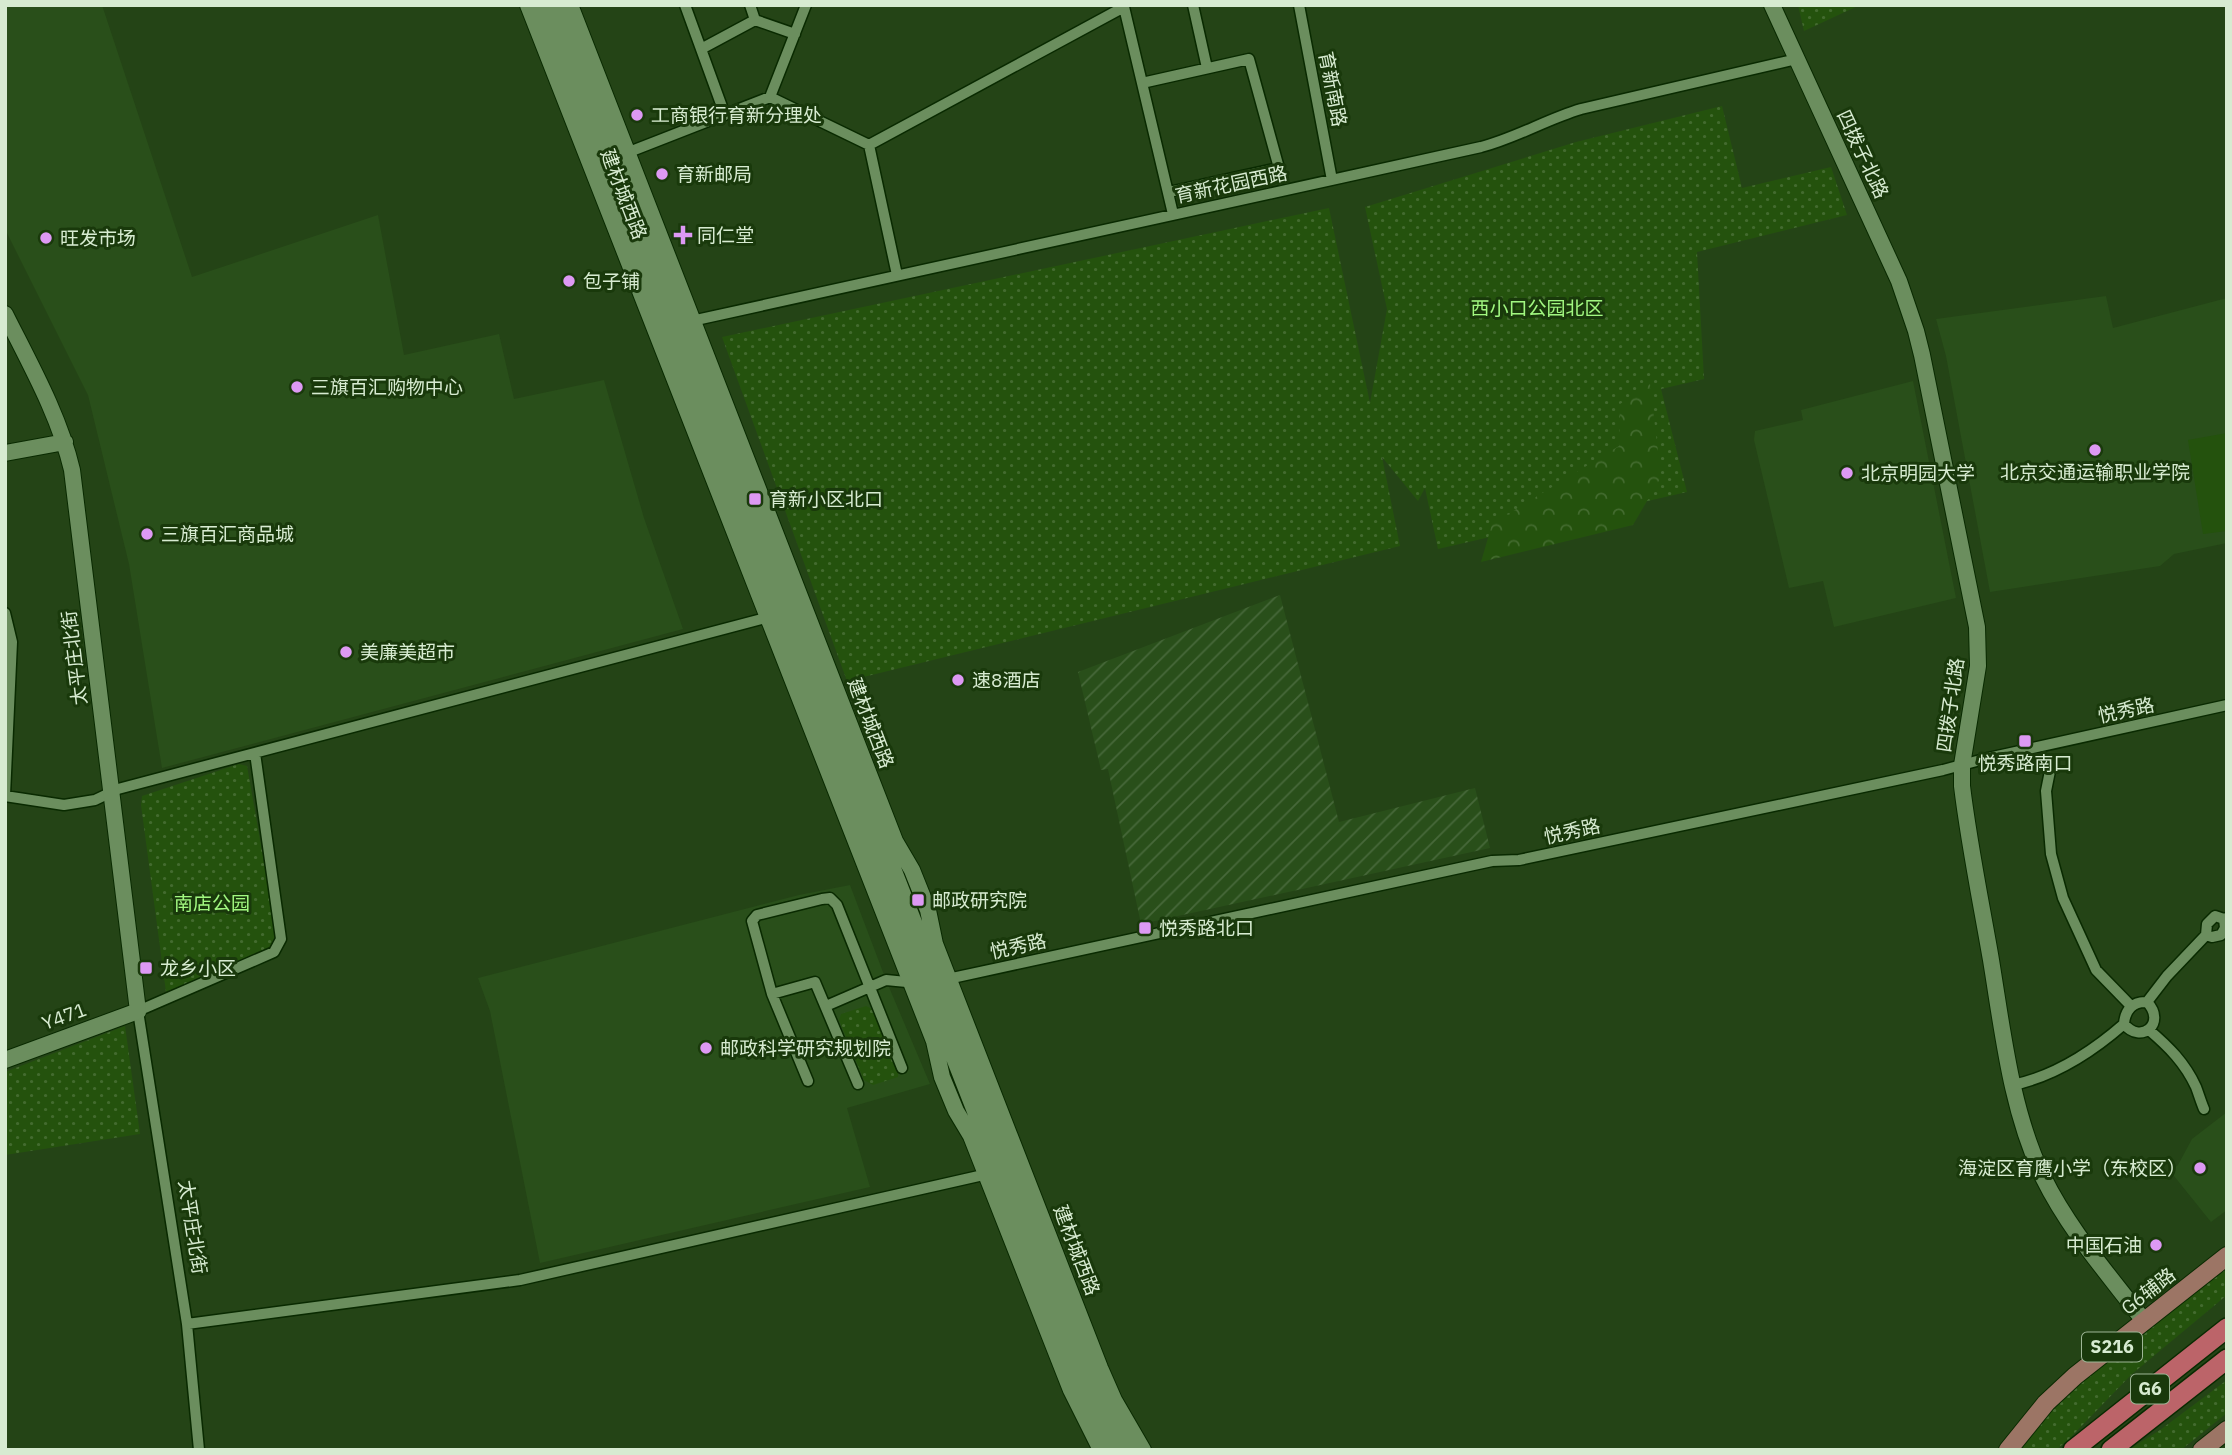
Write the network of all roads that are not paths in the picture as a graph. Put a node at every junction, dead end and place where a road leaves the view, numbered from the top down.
1 (528, 5) edge
2 (541, 5) edge
3 (556, 5) edge
4 (570, 5) edge
5 (685, 5) edge
6 (750, 5) edge
7 (806, 5) edge
8 (1194, 5) edge
9 (1299, 5) edge
10 (1772, 5) edge
11 (1125, 6) edge
12 (755, 20) junction
13 (795, 34) junction
14 (701, 49) junction
15 (1797, 59) junction
16 (1207, 68) junction
17 (1142, 83) junction
18 (771, 97) junction
19 (725, 115) junction
20 (869, 145) junction
21 (621, 155) junction
22 (1332, 180) junction
23 (1169, 192) junction
24 (1173, 214) junction
25 (897, 275) junction
26 (5, 314) edge
27 (680, 325) junction
28 (5, 336) edge
29 (59, 443) junction
30 (5, 453) edge
31 (5, 613) edge
32 (780, 614) junction
33 (836, 690) junction
34 (2227, 705) edge
35 (844, 744) junction
36 (255, 753) junction
37 (1962, 765) junction
38 (2050, 771) dead end
39 (107, 795) junction
40 (5, 796) edge
41 (2225, 918) edge
42 (2206, 935) junction
43 (2224, 938) edge
44 (930, 981) junction
45 (869, 988) junction
46 (772, 994) junction
47 (2147, 1002) junction
48 (826, 1006) junction
49 (2131, 1006) junction
50 (133, 1013) junction
51 (2124, 1024) junction
52 (2149, 1030) junction
53 (5, 1060) edge
54 (902, 1069) dead end
55 (808, 1081) dead end
56 (858, 1084) dead end
57 (2013, 1085) junction
58 (2204, 1109) dead end
59 (992, 1173) junction
60 (2227, 1256) edge
61 (2144, 1321) junction
62 (187, 1324) junction
63 (2227, 1328) edge
64 (2227, 1359) edge
65 (2227, 1430) edge
66 (199, 1450) edge
67 (1101, 1450) edge
68 (1115, 1450) edge
69 (1128, 1450) edge
70 (1143, 1450) edge
71 (2008, 1450) edge
72 (2073, 1450) edge
73 (2111, 1450) edge
74 (2202, 1450) edge

1 - 32 street, 建材城西路
2 - 27 street, 建材城西路
3 - 21 street, 建材城西路
4 - 21 street, 建材城西路
5 - 14 street
6 - 12 street
7 - 13 street
8 - 16 street
9 - 22 street, 育新南路
10 - 15 street, 四拨子北路
11 - 17 street
11 - 20 street
12 - 13 street
12 - 14 street
13 - 18 street
14 - 19 street
15 - 22 street, 育新花园西路
15 - 37 street, 四拨子北路
16 - 17 street
16 - 23 street
17 - 23 street
18 - 19 street
18 - 20 street
19 - 21 street
20 - 25 street
21 - 27 street, 建材城西路
22 - 24 street, 育新花园西路
23 - 24 street
24 - 25 street, 育新花园西路
25 - 27 street, 育新花园西路
26 - 29 street, 太平庄北街
27 - 32 street, 建材城西路
27 - 33 street, 建材城西路
28 - 29 street, 太平庄北街
29 - 30 street
29 - 39 street, 太平庄北街
31 - 40 street
32 - 35 street, 建材城西路
32 - 36 street
32 - 44 street, 建材城西路
33 - 35 street
33 - 44 street, 建材城西路
34 - 37 street, 悦秀路
35 - 44 street, 建材城西路
36 - 39 street
36 - 50 street
37 - 44 street, 悦秀路
37 - 57 street, 四拨子北路
38 - 49 street
39 - 40 street
39 - 50 street, 太平庄北街
41 - 42 street
41 - 43 street
42 - 43 street
42 - 47 street
44 - 45 street, 悦秀路
44 - 59 street, 建材城西路
44 - 69 street, 建材城西路
44 - 70 street, 建材城西路
45 - 46 street
45 - 48 street, 悦秀路
45 - 54 street
46 - 48 street
46 - 55 street
47 - 49 street
47 - 52 street
48 - 56 street
49 - 51 street
50 - 53 street, Y471
50 - 62 street, 太平庄北街
51 - 52 street
51 - 57 street
52 - 58 street
57 - 61 street, 四拨子北路
59 - 62 street
59 - 67 street, 建材城西路
59 - 68 street, 建材城西路
60 - 61 main road, G6辅路 / S216
61 - 71 main road, G6辅路 / S216
62 - 66 street, 太平庄北街
63 - 72 highway, G6
64 - 73 highway, G6
65 - 74 main road

